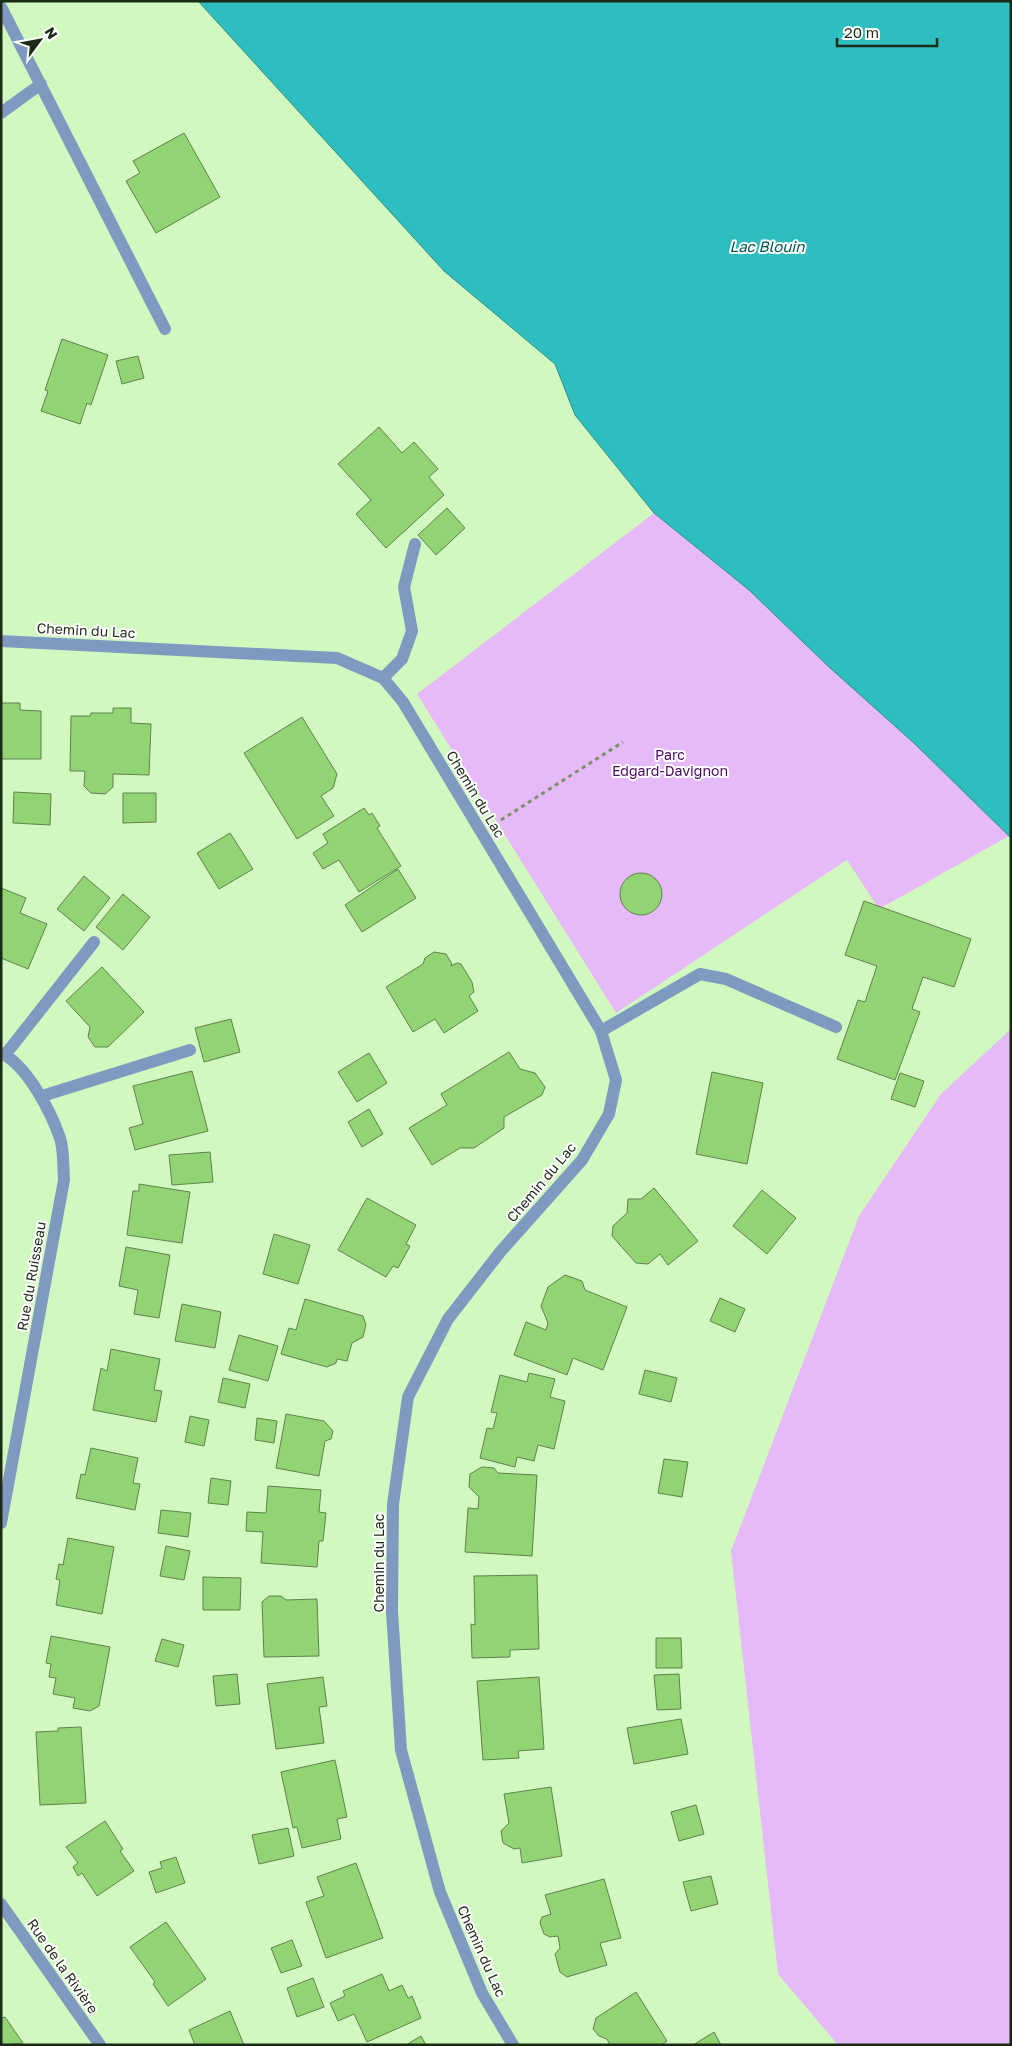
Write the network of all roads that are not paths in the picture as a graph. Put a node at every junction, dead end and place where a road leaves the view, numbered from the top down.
1 (1, 7) edge
2 (41, 84) junction
3 (1, 113) edge
4 (165, 329) dead end
5 (415, 544) dead end
6 (1, 641) edge
7 (383, 678) junction
8 (94, 942) dead end
9 (836, 1027) dead end
10 (601, 1031) junction
11 (190, 1050) dead end
12 (3, 1054) edge
13 (42, 1096) junction
14 (1, 1523) edge
15 (1, 1904) edge
16 (100, 2045) edge
17 (513, 2045) edge

1 - 2 street
2 - 3 street
2 - 4 street
5 - 7 street
6 - 7 street, Chemin du Lac
7 - 10 street, Chemin du Lac
8 - 12 street
9 - 10 street
10 - 17 street, Chemin du Lac
11 - 13 street
12 - 13 street, Rue du Ruisseau
13 - 14 street, Rue du Ruisseau
15 - 16 street, Rue de la Rivière

